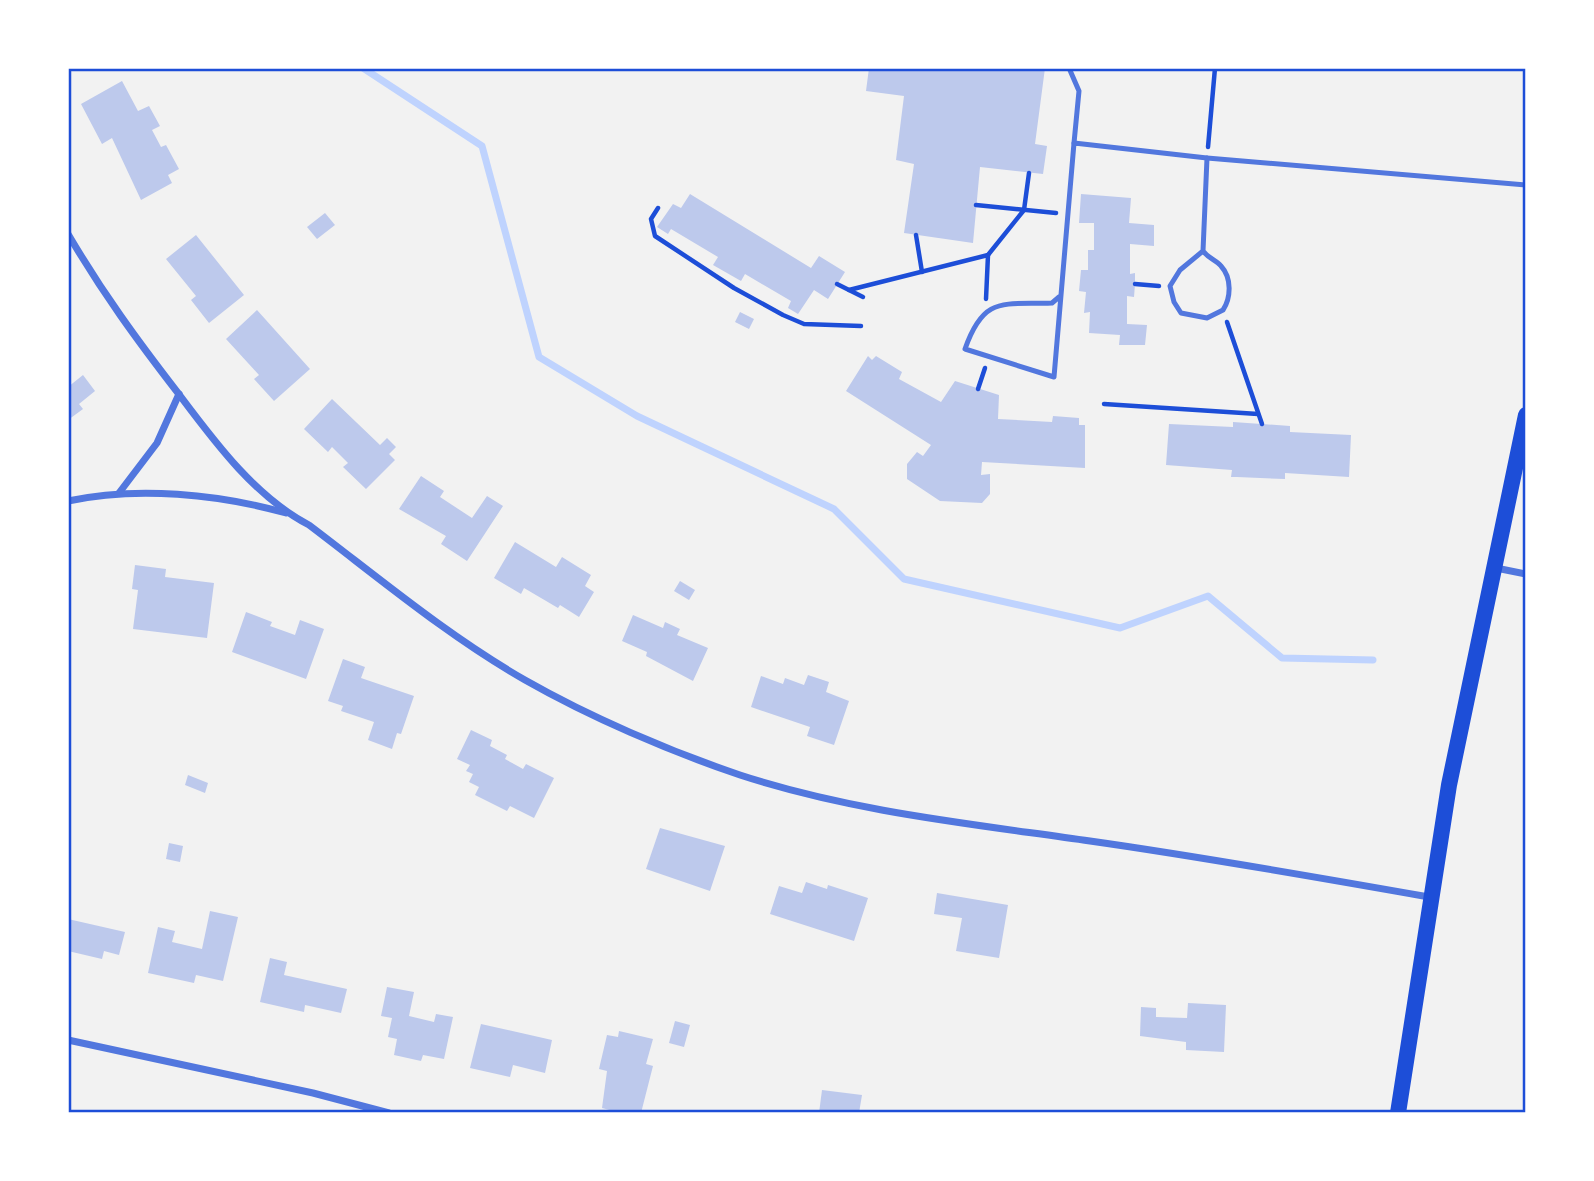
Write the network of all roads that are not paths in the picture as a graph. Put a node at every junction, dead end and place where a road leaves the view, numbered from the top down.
1 (1069, 68) edge
2 (1074, 143) junction
3 (1207, 158) junction
4 (1526, 186) edge
5 (68, 234) edge
6 (1203, 251) junction
7 (1059, 297) junction
8 (179, 394) junction
9 (1526, 415) edge
10 (120, 493) junction
11 (68, 501) edge
12 (286, 513) junction
13 (1492, 567) junction
14 (1526, 574) edge
15 (1429, 897) junction
16 (68, 1041) edge
17 (389, 1113) edge
18 (1398, 1113) edge

1 - 2 lane
2 - 3 lane
2 - 7 lane
3 - 4 lane
3 - 6 lane
5 - 8 street
6 - 6 lane
7 - 7 lane
8 - 10 street
8 - 12 street
9 - 13 main road
10 - 11 street
10 - 12 street
12 - 15 street
13 - 14 street
13 - 15 main road
15 - 18 main road
16 - 17 street

